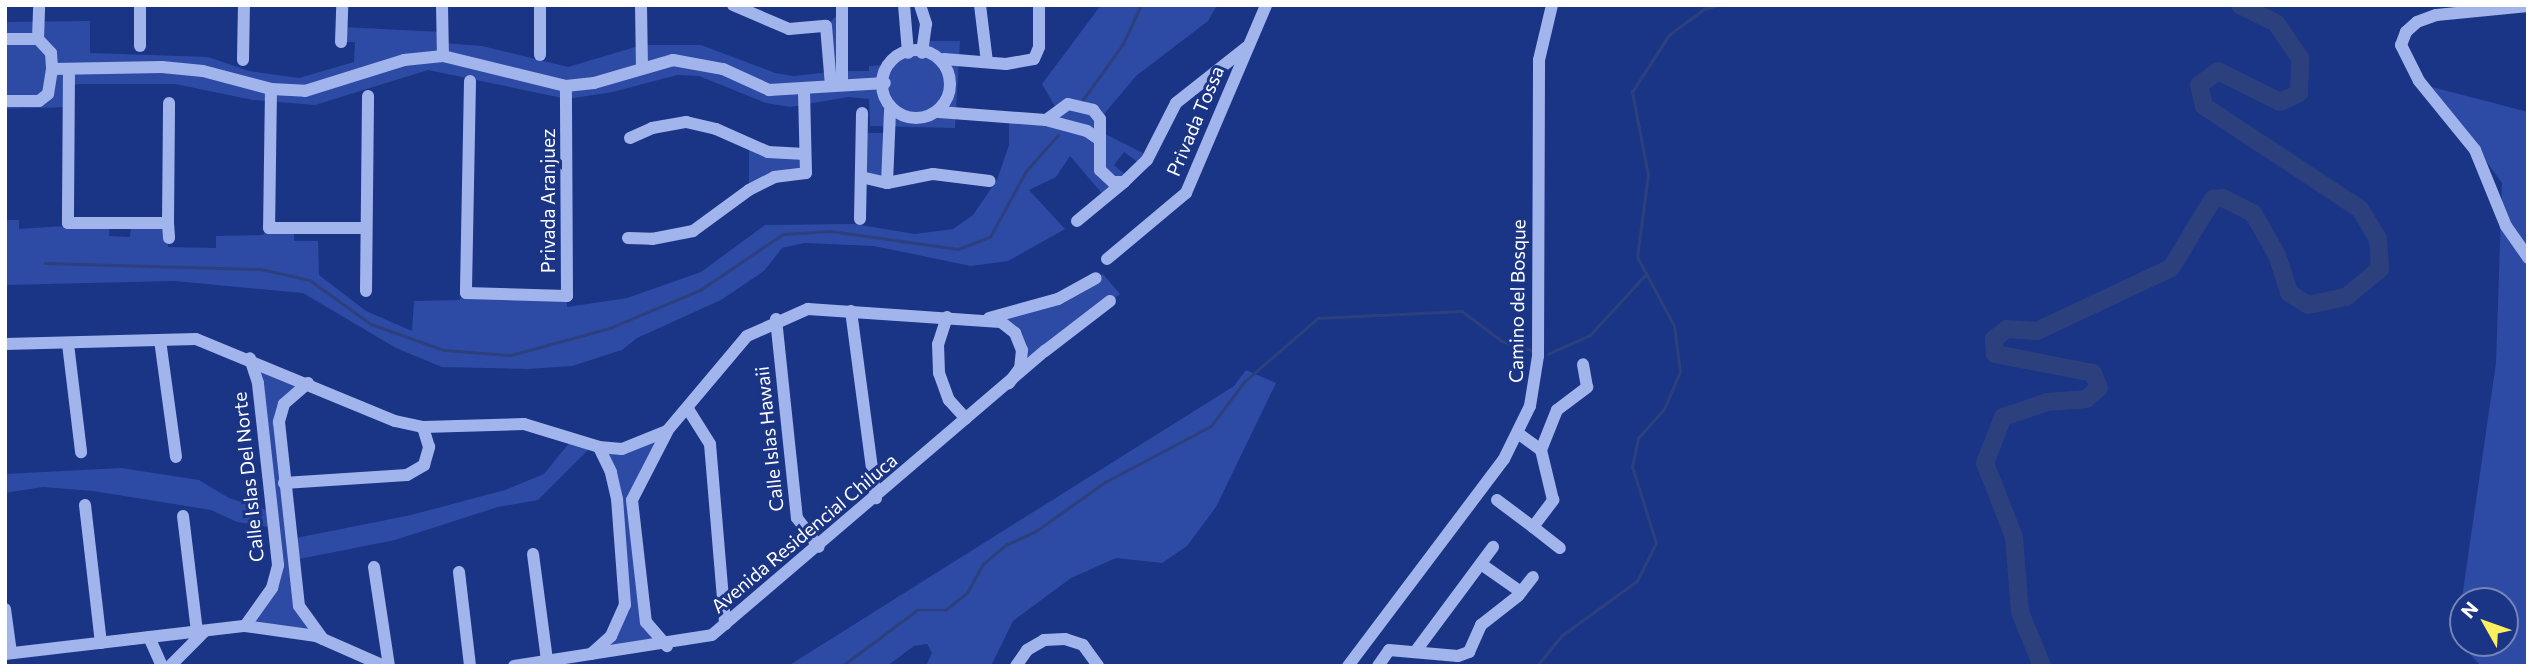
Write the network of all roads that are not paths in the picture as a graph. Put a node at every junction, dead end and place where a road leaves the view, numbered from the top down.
1 (39, 5) edge
2 (140, 5) edge
3 (244, 5) edge
4 (342, 5) edge
5 (442, 5) edge
6 (540, 5) edge
7 (641, 5) edge
8 (841, 5) edge
9 (904, 5) edge
10 (919, 5) edge
11 (980, 5) edge
12 (1039, 5) edge
13 (1266, 5) edge
14 (1552, 5) edge
15 (2528, 6) edge
16 (740, 7) edge
17 (823, 24) junction
18 (5, 39) edge
19 (38, 39) junction
20 (341, 42) dead end
21 (140, 46) dead end
22 (922, 47) junction
23 (1247, 47) junction
24 (908, 49) junction
25 (540, 55) dead end
26 (443, 56) junction
27 (944, 59) junction
28 (243, 60) dead end
29 (987, 62) junction
30 (642, 66) junction
31 (52, 69) junction
32 (69, 69) junction
33 (470, 80) dead end
34 (885, 83) junction
35 (837, 85) junction
36 (566, 86) junction
37 (271, 89) junction
38 (804, 90) junction
39 (368, 96) dead end
40 (5, 102) edge
41 (169, 103) dead end
42 (890, 110) junction
43 (939, 112) junction
44 (862, 113) dead end
45 (1046, 120) junction
46 (862, 133) junction
47 (886, 133) junction
48 (630, 138) dead end
49 (1100, 140) junction
50 (805, 154) junction
51 (785, 155) junction
52 (787, 174) junction
53 (861, 177) junction
54 (990, 181) dead end
55 (1124, 182) junction
56 (887, 183) junction
57 (860, 219) dead end
58 (1077, 220) dead end
59 (167, 223) junction
60 (366, 228) junction
61 (628, 237) dead end
62 (169, 238) dead end
63 (2528, 258) edge
64 (1107, 259) dead end
65 (1096, 278) dead end
66 (366, 291) dead end
67 (1110, 301) dead end
68 (851, 311) junction
69 (947, 317) junction
70 (776, 319) junction
71 (982, 319) junction
72 (160, 340) junction
73 (5, 344) edge
74 (68, 344) junction
75 (250, 358) junction
76 (1583, 364) dead end
77 (308, 383) junction
78 (1009, 383) junction
79 (688, 409) junction
80 (966, 419) junction
81 (423, 427) junction
82 (667, 431) junction
83 (1519, 434) junction
84 (599, 447) junction
85 (1541, 450) junction
86 (81, 452) dead end
87 (176, 457) dead end
88 (284, 483) junction
89 (876, 498) junction
90 (1497, 500) dead end
91 (85, 505) dead end
92 (183, 516) dead end
93 (1533, 527) junction
94 (819, 547) junction
95 (1493, 547) dead end
96 (1560, 548) dead end
97 (533, 554) dead end
98 (1481, 564) junction
99 (374, 566) dead end
100 (459, 572) dead end
101 (1533, 577) dead end
102 (1521, 592) junction
103 (5, 608) edge
104 (725, 624) junction
105 (245, 626) junction
106 (201, 631) junction
107 (1371, 636) junction
108 (149, 637) junction
109 (324, 639) junction
110 (101, 643) junction
111 (667, 646) junction
112 (1361, 650) junction
113 (1389, 650) junction
114 (1415, 652) junction
115 (8, 654) edge
116 (591, 654) junction
117 (547, 661) junction
118 (1379, 664) edge
119 (162, 666) edge
120 (170, 666) edge
121 (384, 666) edge
122 (389, 666) edge
123 (470, 666) edge
124 (514, 666) edge
125 (1016, 666) edge
126 (1098, 666) edge
127 (1348, 666) edge

1 - 19 street
2 - 21 street
3 - 28 street
4 - 20 street
5 - 26 street
6 - 25 street
7 - 30 street
8 - 17 street
8 - 35 street
9 - 24 street
10 - 22 street
11 - 29 street
12 - 29 street
13 - 23 street, Privada Tossa
14 - 83 street, Camino del Bosque
15 - 63 street
16 - 17 street
17 - 35 street
18 - 19 street
19 - 31 street
22 - 24 street
22 - 27 street
23 - 55 street, Privada Tossa
23 - 64 street, Privada Tossa
24 - 34 street
26 - 36 street
26 - 37 street
27 - 29 street
27 - 43 street
30 - 36 street
30 - 38 street
31 - 32 street
31 - 40 street
32 - 37 street
32 - 59 street
33 - 36 street, Privada Aranjuez
34 - 35 street
34 - 42 street
35 - 38 street
37 - 60 street
38 - 50 street
39 - 60 street
41 - 59 street
42 - 43 street
42 - 47 street
43 - 45 street
44 - 46 street
45 - 49 street
45 - 49 street
46 - 47 street
46 - 53 street
47 - 56 street
48 - 51 street
49 - 55 street
50 - 51 street
50 - 52 street
51 - 52 street
52 - 61 street
53 - 56 street
53 - 57 street
54 - 56 street
55 - 58 street, Privada Tossa
59 - 62 street
60 - 66 street
65 - 71 street, Avenida Residencial Chiluca
67 - 78 street, Avenida Residencial Chiluca
68 - 69 street, Avenida Residencial Chiluca
68 - 70 street, Avenida Residencial Chiluca
68 - 89 street
69 - 71 street, Avenida Residencial Chiluca
69 - 80 street
70 - 79 street, Avenida Residencial Chiluca
70 - 94 street, Calle Islas Hawaii
71 - 78 street, Avenida Residencial Chiluca
72 - 74 street, Avenida Residencial Chiluca
72 - 75 street, Avenida Residencial Chiluca
72 - 87 street
73 - 74 street, Avenida Residencial Chiluca
74 - 86 street
75 - 77 street, Avenida Residencial Chiluca
75 - 105 street, Calle Islas Del Norte
76 - 85 street
77 - 81 street, Avenida Residencial Chiluca
77 - 88 street, Calle Islas Del Norte
78 - 80 street, Avenida Residencial Chiluca
79 - 82 street, Avenida Residencial Chiluca
79 - 104 street
80 - 89 street, Avenida Residencial Chiluca
81 - 84 street, Avenida Residencial Chiluca
81 - 88 street
82 - 84 street, Avenida Residencial Chiluca
82 - 111 street
83 - 85 street
83 - 107 street, Camino del Bosque
84 - 116 street
85 - 93 street
88 - 109 street, Calle Islas Del Norte
89 - 94 street, Avenida Residencial Chiluca
90 - 93 street
91 - 110 street
92 - 106 street
93 - 96 street
94 - 104 street, Avenida Residencial Chiluca
95 - 98 street
97 - 117 street
98 - 102 street
98 - 114 street
99 - 122 street
100 - 123 street
101 - 102 street
102 - 114 street
103 - 115 street
104 - 111 street, Avenida Residencial Chiluca
105 - 106 street
105 - 109 street
106 - 108 street
106 - 120 street
107 - 112 street, Camino del Bosque
107 - 113 street
108 - 110 street
108 - 119 street
109 - 121 street
110 - 115 street
111 - 116 street, Avenida Residencial Chiluca
112 - 118 street
112 - 127 street, Camino del Bosque
113 - 114 street
113 - 118 street
116 - 117 street, Avenida Residencial Chiluca
117 - 124 street, Avenida Residencial Chiluca
125 - 126 street

